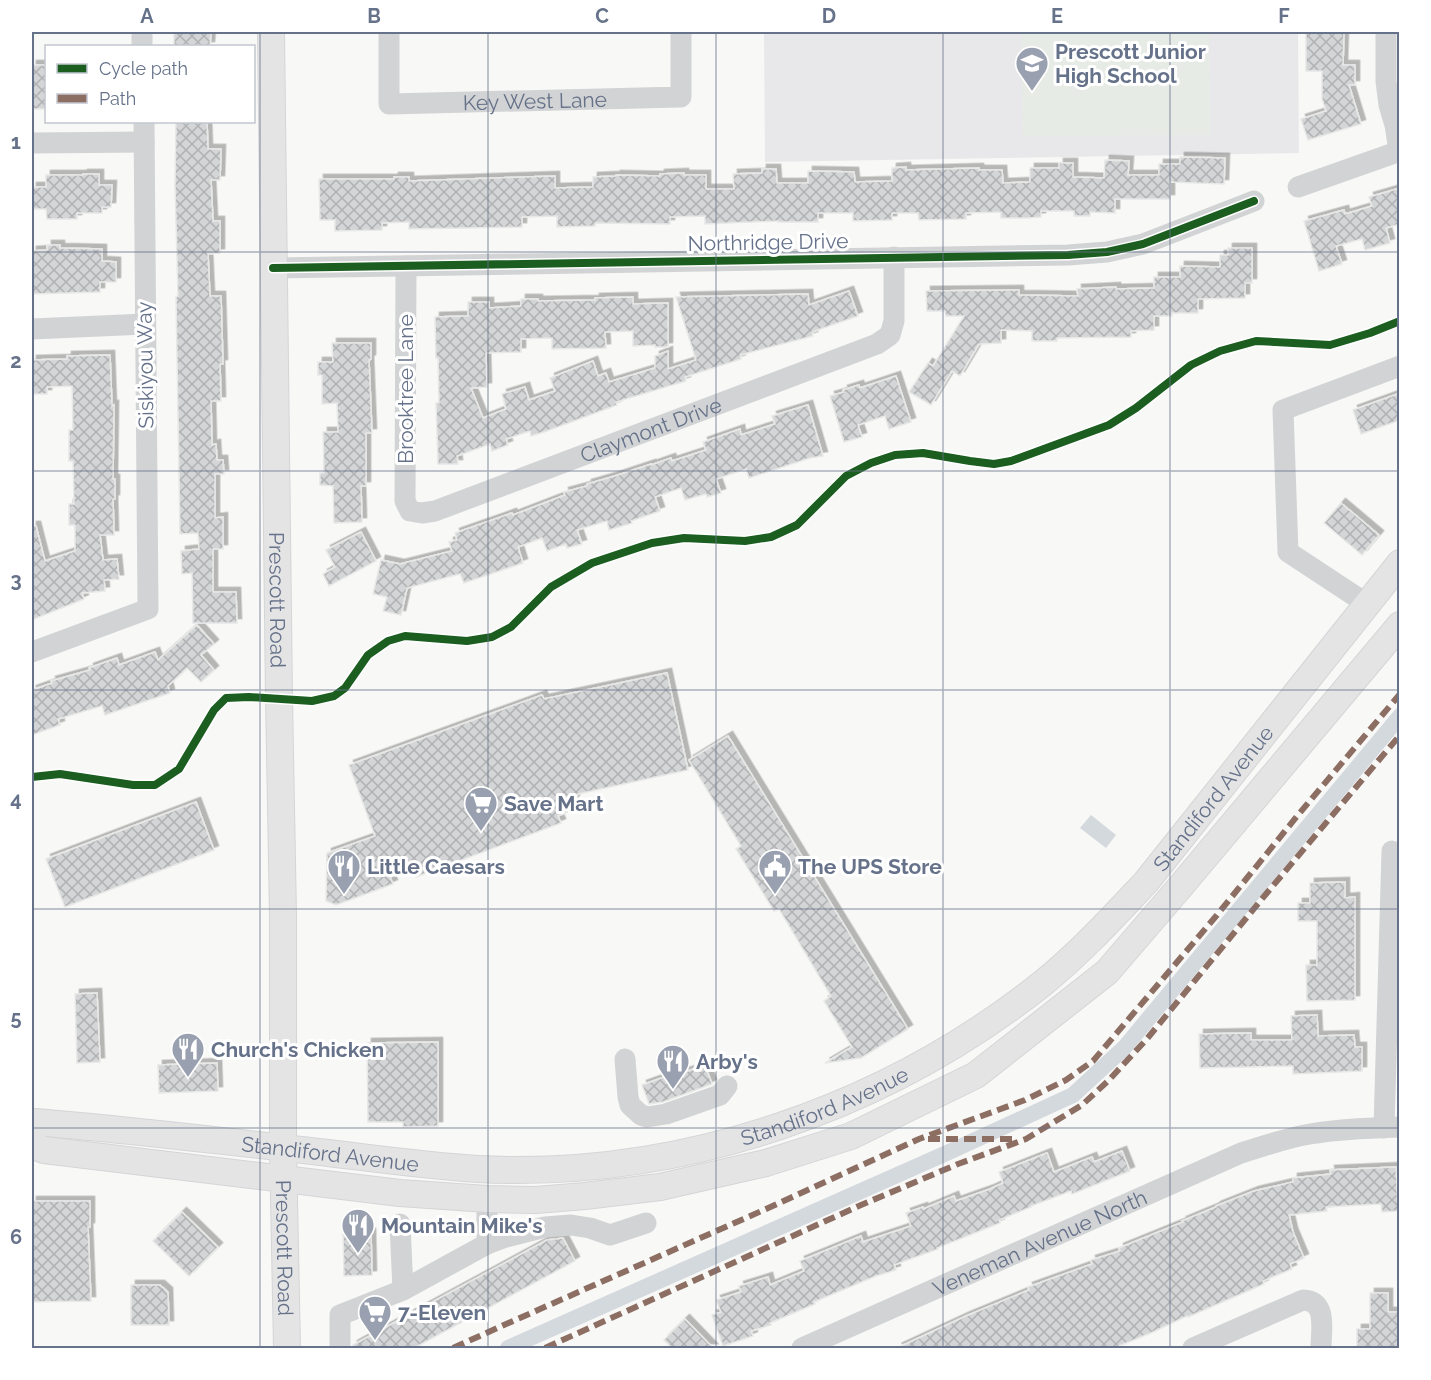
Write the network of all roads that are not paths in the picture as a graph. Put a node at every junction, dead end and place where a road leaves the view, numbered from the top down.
1 (271, 32) edge
2 (388, 32) edge
3 (681, 32) edge
4 (1386, 32) edge
5 (144, 132) edge
6 (32, 143) edge
7 (1399, 151) edge
8 (1298, 187) dead end
9 (1254, 201) dead end
10 (894, 257) junction
11 (406, 266) junction
12 (273, 268) junction
13 (145, 324) junction
14 (32, 329) edge
15 (1400, 366) edge
16 (410, 511) joint
17 (1400, 562) edge
18 (1367, 604) junction
19 (1400, 625) edge
20 (32, 652) edge
21 (1199, 817) junction
22 (1392, 851) dead end
23 (1132, 941) junction
24 (625, 1059) dead end
25 (727, 1086) dead end
26 (836, 1104) junction
27 (32, 1123) edge
28 (1392, 1127) edge
29 (32, 1145) edge
30 (284, 1148) junction
31 (700, 1178) junction
32 (285, 1179) junction
33 (487, 1199) junction
34 (646, 1223) dead end
35 (400, 1224) dead end
36 (487, 1244) junction
37 (404, 1290) junction
38 (286, 1348) edge
39 (340, 1348) edge
40 (802, 1348) edge
41 (1193, 1348) edge
42 (1321, 1348) edge

1 - 12 main road, Prescott Road
2 - 3 street, Key West Lane
4 - 7 street
5 - 6 street
5 - 13 street, Siskiyou Way
7 - 8 street
9 - 10 street, Northridge Drive
10 - 11 street, Northridge Drive
10 - 16 street, Claymont Drive
11 - 12 street, Northridge Drive
11 - 16 street, Brooktree Lane
12 - 30 main road, Prescott Road
13 - 14 street
13 - 20 street, Siskiyou Way
15 - 18 street
17 - 18 main road, Standiford Avenue
18 - 21 main road, Standiford Avenue
19 - 23 main road, Standiford Avenue
21 - 23 main road
21 - 26 main road, Standiford Avenue
22 - 28 street
23 - 31 main road, Standiford Avenue
24 - 25 street
26 - 30 main road, Standiford Avenue
26 - 31 main road
27 - 30 main road, Standiford Avenue
28 - 40 street, Veneman Avenue North
29 - 32 main road, Standiford Avenue
30 - 32 main road, Prescott Road
31 - 33 main road, Standiford Avenue
32 - 33 main road, Standiford Avenue
32 - 38 main road, Prescott Road
33 - 36 street
34 - 36 street
35 - 37 street
36 - 37 street
37 - 39 street
41 - 42 street

